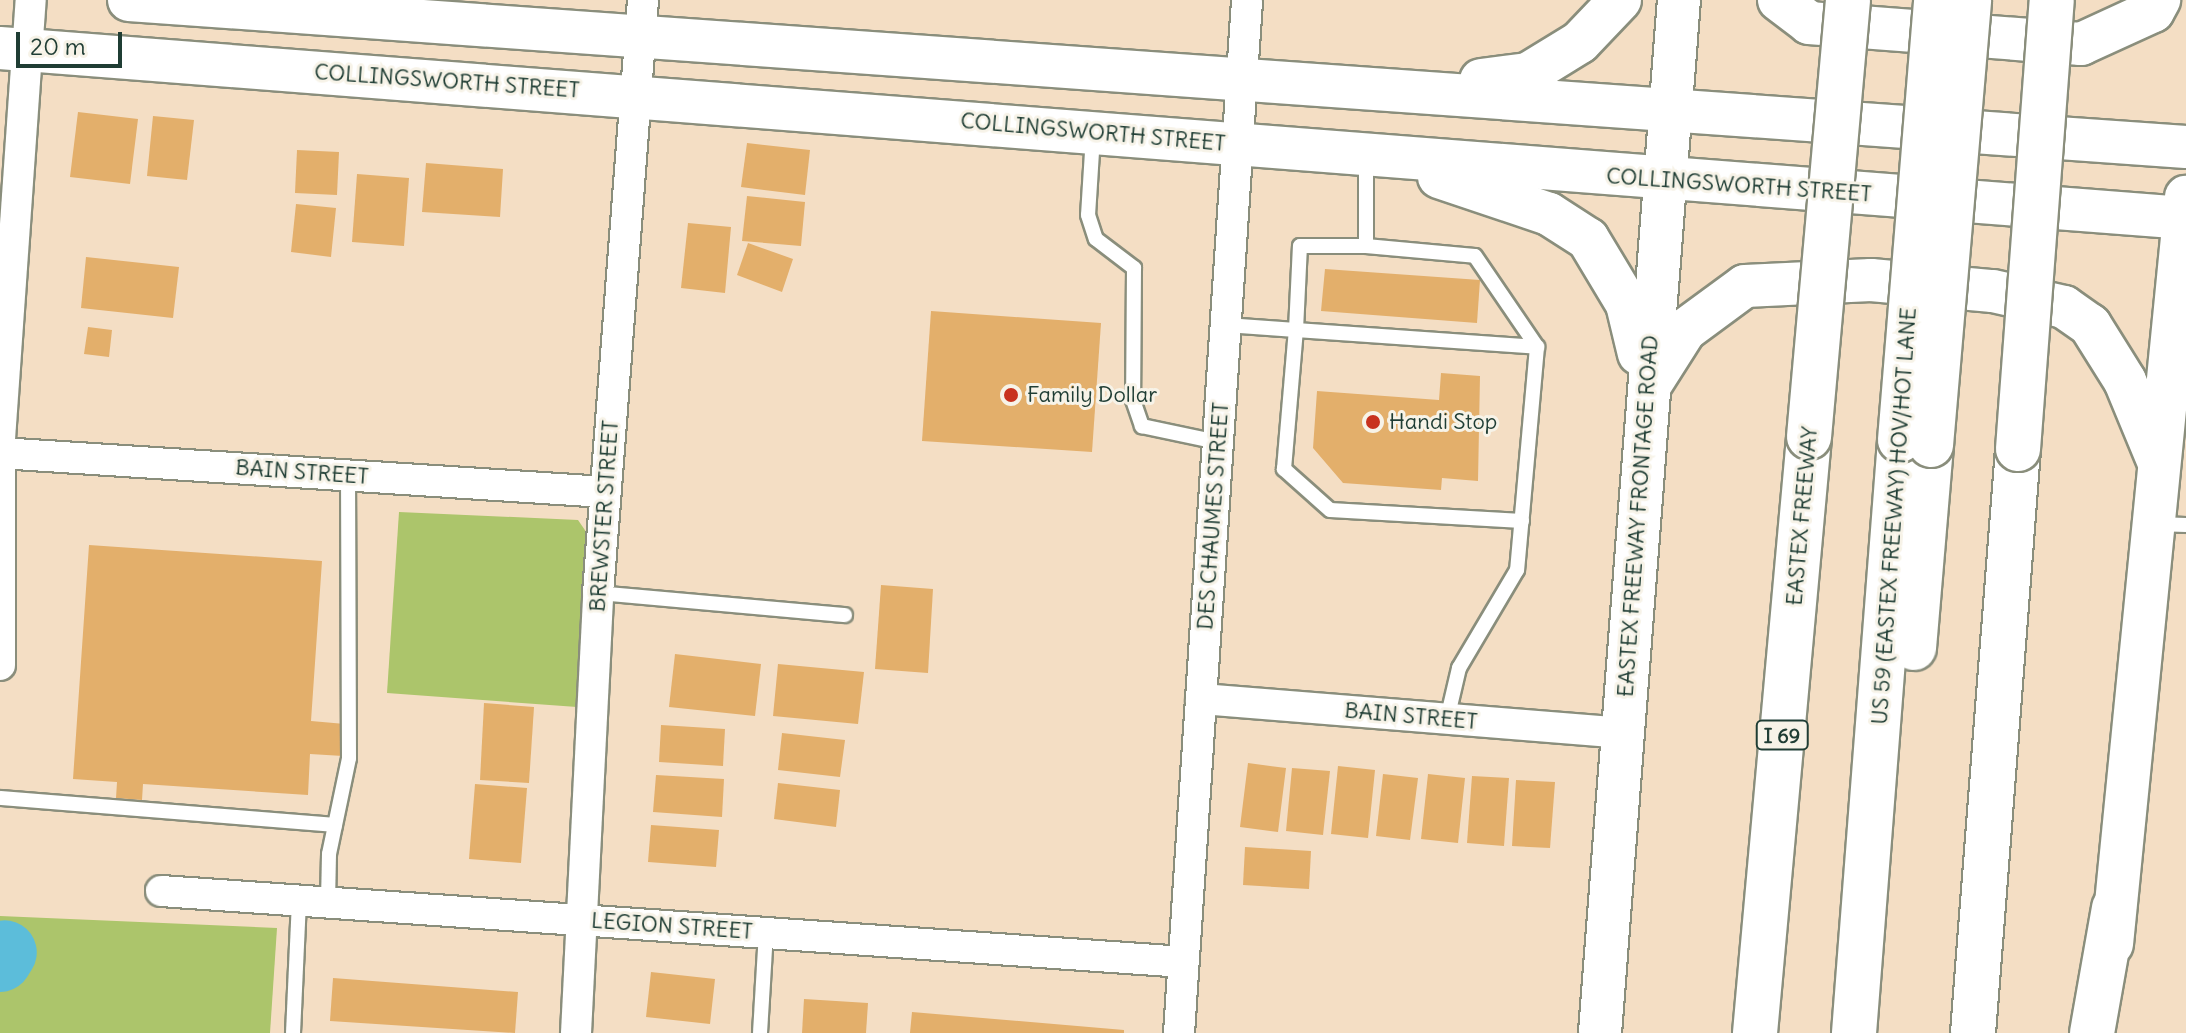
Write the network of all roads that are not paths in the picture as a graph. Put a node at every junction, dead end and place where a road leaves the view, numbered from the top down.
1 (31, 0) edge
2 (129, 0) edge
3 (1247, 0) edge
4 (1620, 0) edge
5 (1679, 0) edge
6 (1779, 0) edge
7 (1848, 0) edge
8 (1936, 0) edge
9 (1969, 0) edge
10 (2052, 0) edge
11 (2159, 0) edge
12 (642, 19) edge
13 (14, 49) edge
14 (1240, 82) junction
15 (1407, 88) junction
16 (636, 96) junction
17 (1671, 107) junction
18 (1093, 131) junction
19 (1235, 143) junction
20 (2186, 147) edge
21 (1366, 155) junction
22 (1665, 179) junction
23 (2186, 197) edge
24 (2186, 218) edge
25 (1366, 246) junction
26 (1226, 325) junction
27 (1296, 330) junction
28 (1537, 347) junction
29 (2179, 350) edge
30 (1648, 390) junction
31 (0, 439) edge
32 (1218, 442) junction
33 (1915, 442) junction
34 (0, 453) edge
35 (0, 462) edge
36 (2167, 468) junction
37 (348, 475) junction
38 (605, 492) junction
39 (1522, 521) junction
40 (2171, 525) edge
41 (598, 593) junction
42 (845, 615) dead end
43 (0, 665) edge
44 (1201, 699) junction
45 (1447, 719) junction
46 (1622, 733) junction
47 (0, 798) edge
48 (335, 825) junction
49 (161, 891) dead end
50 (313, 901) junction
51 (2114, 908) junction
52 (584, 920) junction
53 (766, 933) junction
54 (1183, 962) junction
55 (293, 1033) edge
56 (576, 1033) edge
57 (760, 1033) edge
58 (1179, 1033) edge
59 (1600, 1033) edge
60 (1755, 1033) edge
61 (1854, 1033) edge
62 (1882, 1033) edge
63 (1973, 1033) edge
64 (2092, 1033) edge
65 (2107, 1033) edge

1 - 13 street
2 - 12 main road
3 - 14 street, DES CHAUMES STREET
4 - 15 main road
5 - 17 main road, EASTEX FREEWAY FRONTAGE ROAD
6 - 11 main road
7 - 60 highway, EASTEX FREEWAY / I 69, bridge
8 - 33 highway, US 59 (EASTEX FREEWAY) HOV/HOT LANE, bridge
9 - 33 highway, bridge
10 - 63 highway, bridge
12 - 14 main road
12 - 16 street, BREWSTER STREET
13 - 16 main road, COLLINGSWORTH STREET
13 - 31 street
14 - 15 main road
14 - 19 street, DES CHAUMES STREET
15 - 17 main road
16 - 18 main road, COLLINGSWORTH STREET
16 - 38 street, BREWSTER STREET
17 - 20 main road
17 - 22 main road, EASTEX FREEWAY FRONTAGE ROAD
18 - 19 main road, COLLINGSWORTH STREET
18 - 32 lane
19 - 21 main road, COLLINGSWORTH STREET
19 - 26 street, DES CHAUMES STREET
21 - 22 main road, COLLINGSWORTH STREET
21 - 25 lane
21 - 30 main road
22 - 24 main road, COLLINGSWORTH STREET
22 - 30 main road, EASTEX FREEWAY FRONTAGE ROAD
23 - 24 main road
24 - 29 main road
25 - 27 lane
25 - 28 lane
26 - 27 lane
26 - 32 street, DES CHAUMES STREET
27 - 28 lane
27 - 39 lane
28 - 39 lane
29 - 36 main road
30 - 36 main road
30 - 46 main road, EASTEX FREEWAY FRONTAGE ROAD
32 - 44 street, DES CHAUMES STREET
33 - 61 highway, US 59 (EASTEX FREEWAY) HOV/HOT LANE
33 - 62 highway
34 - 37 street, BAIN STREET
35 - 43 street
36 - 40 main road
37 - 38 street, BAIN STREET
37 - 48 lane
38 - 41 street, BREWSTER STREET
39 - 45 lane
40 - 51 main road
41 - 42 lane
41 - 52 street, BREWSTER STREET
44 - 45 street, BAIN STREET
44 - 54 street, DES CHAUMES STREET
45 - 46 street, BAIN STREET
46 - 59 main road, EASTEX FREEWAY FRONTAGE ROAD
47 - 48 lane
48 - 50 lane
49 - 50 street, LEGION STREET
50 - 52 street, LEGION STREET
50 - 55 lane
51 - 64 highway
51 - 65 main road
52 - 53 street, LEGION STREET
52 - 56 street, BREWSTER STREET
53 - 54 street, LEGION STREET
53 - 57 lane
54 - 58 street, DES CHAUMES STREET

